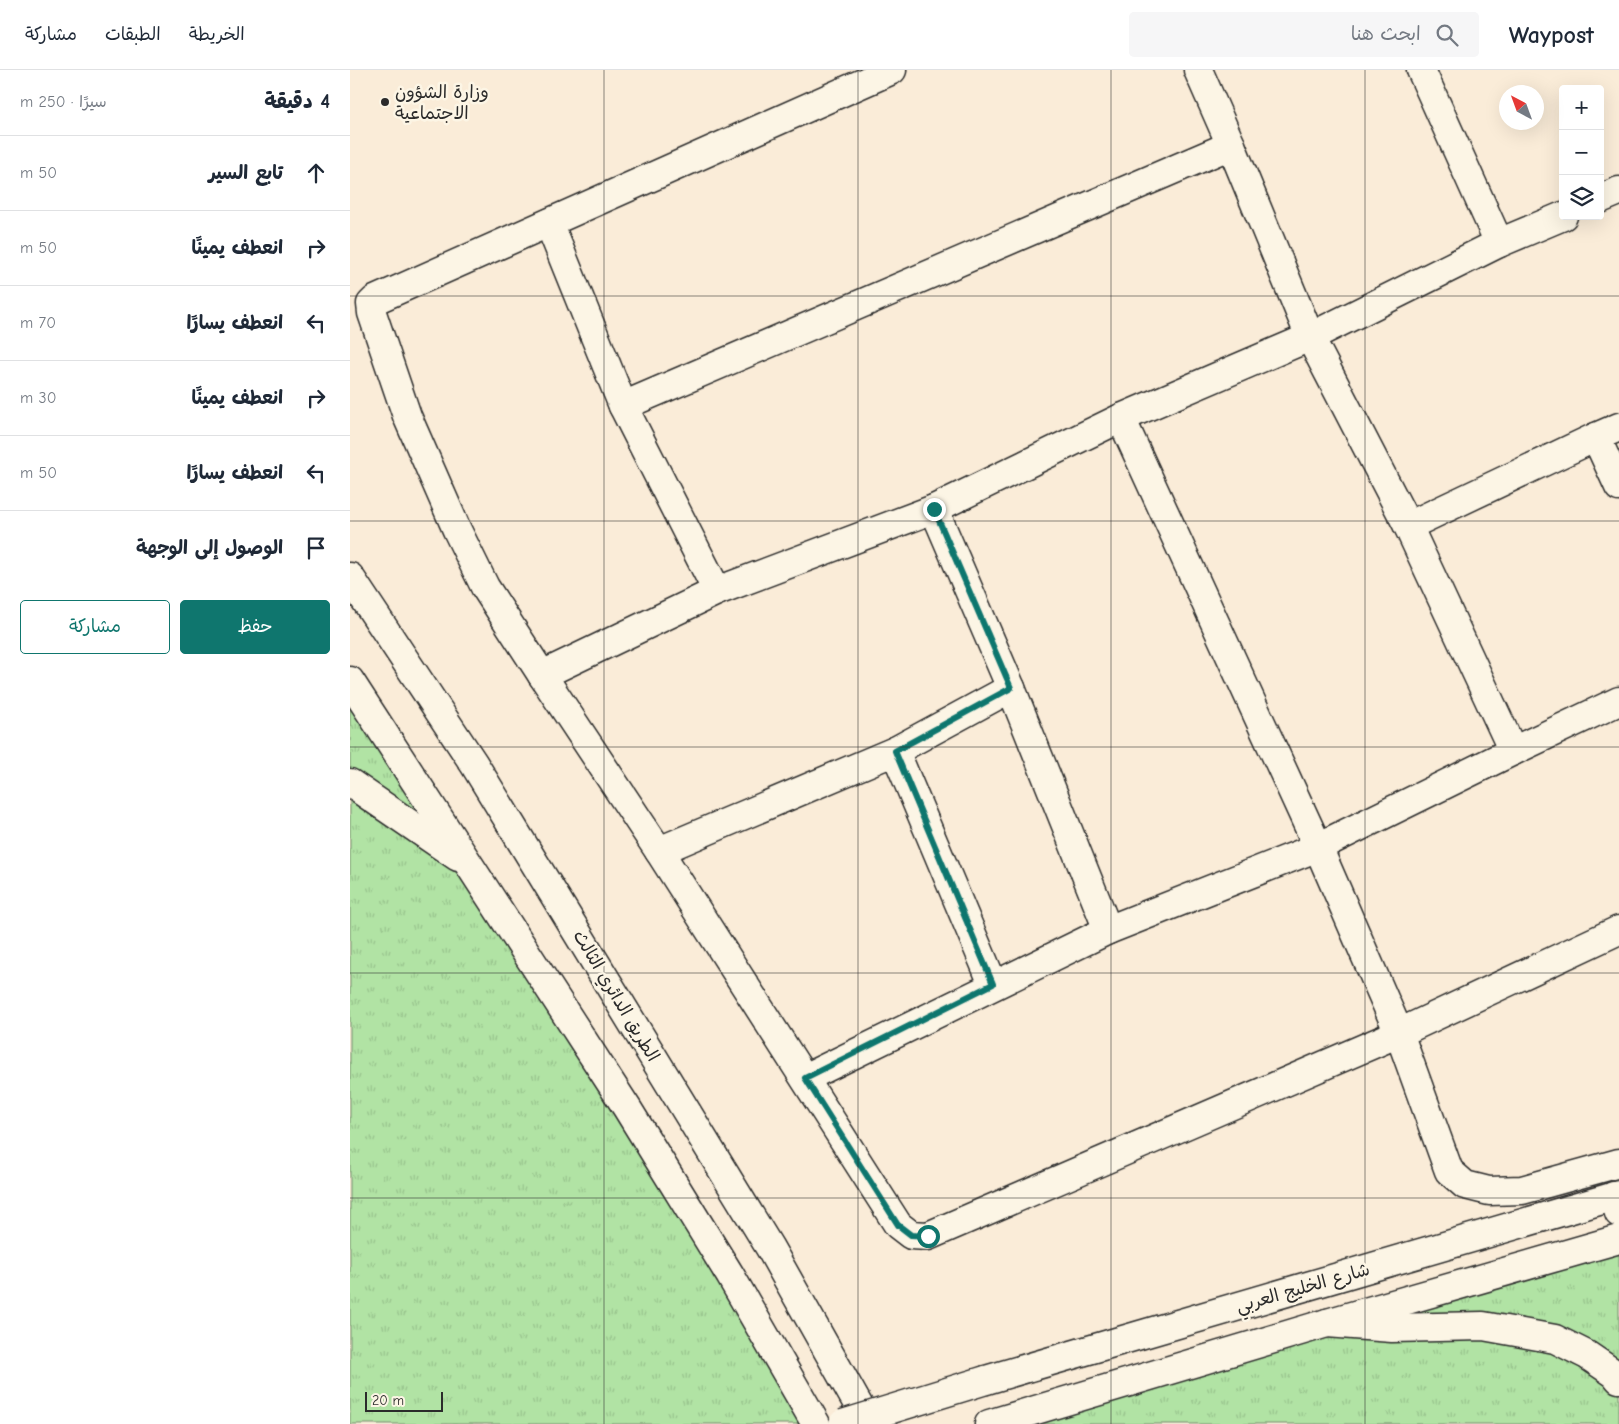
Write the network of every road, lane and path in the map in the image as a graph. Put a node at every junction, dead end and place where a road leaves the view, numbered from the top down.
1 (892, 70) edge
2 (1198, 70) edge
3 (1421, 70) edge
4 (1231, 145) junction
5 (1619, 191) edge
6 (1604, 197) edge
7 (1559, 218) edge
8 (549, 223) junction
9 (1499, 244) junction
10 (1310, 337) junction
11 (623, 406) junction
12 (1121, 418) junction
13 (1607, 432) edge
14 (1619, 487) edge
15 (934, 509) junction
16 (1408, 526) junction
17 (350, 577) edge
18 (717, 591) junction
19 (542, 675) junction
20 (350, 682) edge
21 (1011, 688) junction
22 (1619, 701) edge
23 (895, 751) junction
24 (1513, 751) junction
25 (350, 783) edge
26 (1318, 847) junction
27 (659, 851) junction
28 (470, 865) junction
29 (1108, 930) junction
30 (1619, 930) edge
31 (993, 984) junction
32 (1399, 1033) junction
33 (805, 1078) junction
34 (1619, 1163) edge
35 (1617, 1201) edge
36 (1619, 1239) edge
37 (1327, 1323) junction
38 (1619, 1378) edge
39 (996, 1422) edge
40 (816, 1424) edge
41 (843, 1424) edge
42 (869, 1424) edge

1 - 8 main road
2 - 4 main road
3 - 9 main road
4 - 10 main road
4 - 11 main road
5 - 6 main road
7 - 9 main road
8 - 11 main road
8 - 19 main road
9 - 10 main road
10 - 12 main road
10 - 16 main road
11 - 18 main road
12 - 15 main road
12 - 26 main road
13 - 14 main road
13 - 16 main road
15 - 18 main road
15 - 21 main road
16 - 24 main road
17 - 42 main road, الطريق الدائري الثالث
18 - 19 main road
19 - 27 main road
20 - 28 main road
21 - 23 main road
21 - 29 main road
22 - 24 main road
23 - 27 main road
23 - 31 main road
24 - 26 main road
25 - 28 main road
26 - 29 main road
26 - 32 main road
27 - 33 main road
28 - 40 main road
29 - 31 main road
30 - 32 main road
31 - 33 main road
32 - 33 main road
32 - 34 main road
35 - 41 main road, شارع الخليج العربي, bridge
36 - 37 main road
37 - 38 main road
37 - 39 main road

